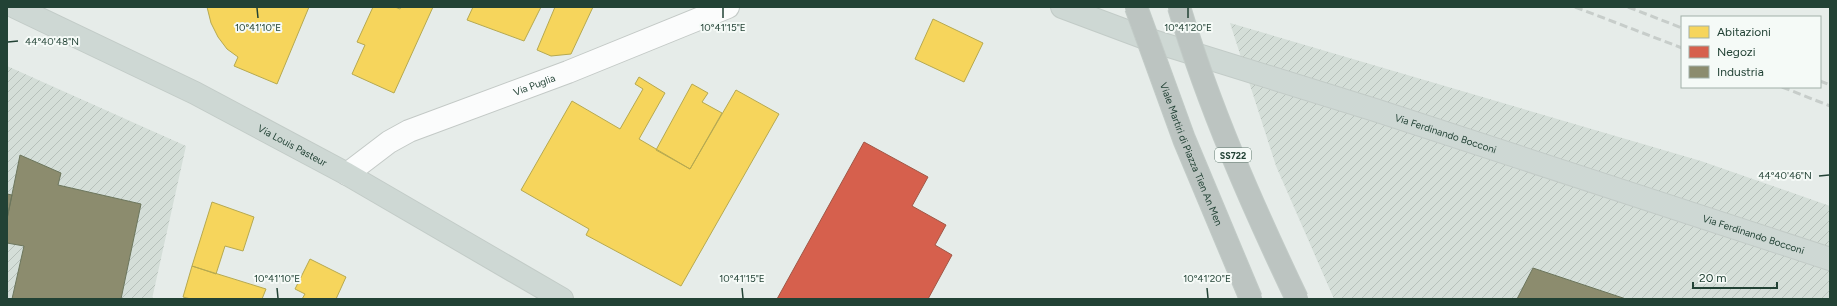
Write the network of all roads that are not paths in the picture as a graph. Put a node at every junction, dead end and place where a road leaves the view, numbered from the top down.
1 (15, 7) edge
2 (728, 7) edge
3 (1062, 7) edge
4 (1136, 7) edge
5 (1179, 7) edge
6 (347, 174) junction
7 (1830, 260) edge
8 (562, 299) edge
9 (1251, 299) edge
10 (1297, 299) edge

1 - 6 main road, Via Louis Pasteur
2 - 6 street, Via Puglia
3 - 7 main road, Via Ferdinando Bocconi
4 - 9 highway, Viale Martiri di Piazza Tien An Men, bridge
5 - 10 highway, SS722, bridge
6 - 8 main road, Via Louis Pasteur

